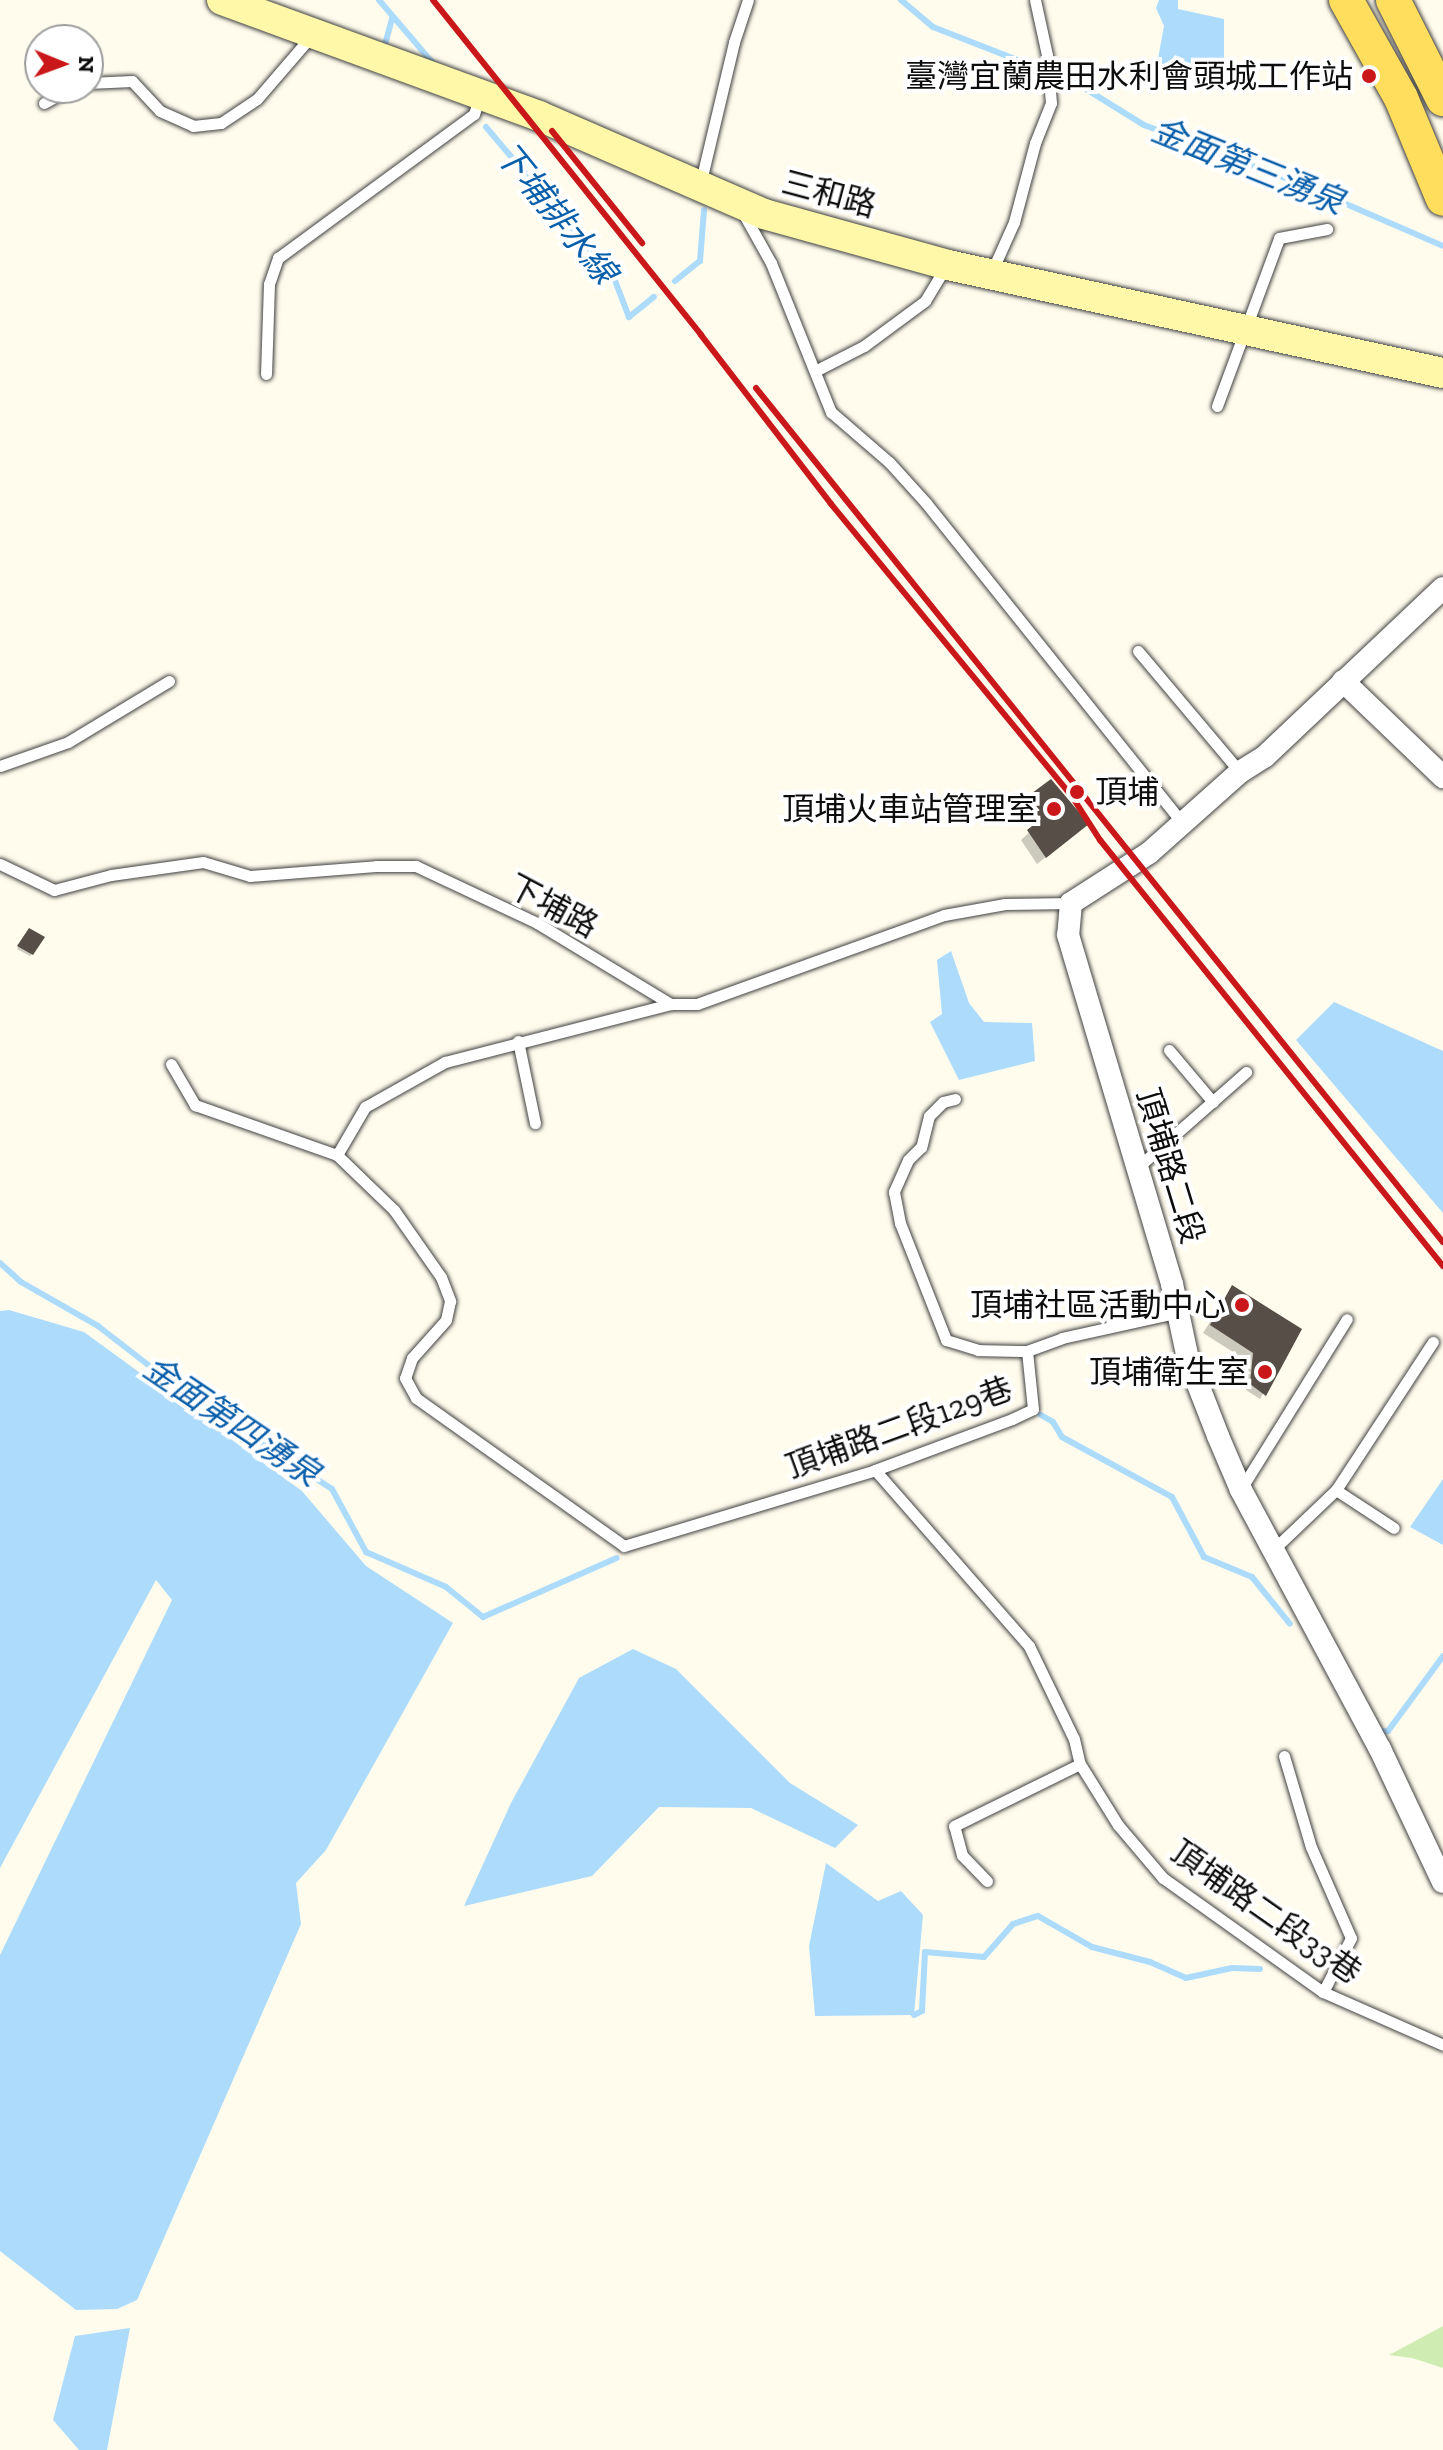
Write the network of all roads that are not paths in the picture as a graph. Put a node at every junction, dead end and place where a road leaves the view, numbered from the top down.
1 (222, 0) edge
2 (748, 0) edge
3 (1035, 0) edge
4 (1346, 0) edge
5 (1393, 0) edge
6 (313, 34) junction
7 (104, 82) edge
8 (480, 96) junction
9 (1443, 99) edge
10 (699, 188) junction
11 (1443, 199) edge
12 (739, 206) junction
13 (1327, 229) dead end
14 (948, 265) junction
15 (991, 272) junction
16 (1248, 330) junction
17 (817, 370) junction
18 (1443, 373) edge
19 (266, 374) dead end
20 (1217, 406) dead end
21 (1443, 588) edge
22 (1138, 651) dead end
23 (169, 681) dead end
24 (1343, 681) junction
25 (0, 766) edge
26 (1240, 772) junction
27 (1443, 777) edge
28 (1184, 824) junction
29 (0, 864) edge
30 (1071, 903) junction
31 (671, 1004) junction
32 (518, 1041) junction
33 (1169, 1050) dead end
34 (171, 1064) dead end
35 (1246, 1072) dead end
36 (955, 1099) dead end
37 (1213, 1102) junction
38 (535, 1123) dead end
39 (337, 1155) junction
40 (1138, 1167) junction
41 (1180, 1312) junction
42 (1347, 1319) dead end
43 (1433, 1342) dead end
44 (1027, 1351) junction
45 (875, 1470) junction
46 (1241, 1490) junction
47 (1336, 1490) junction
48 (1394, 1528) dead end
49 (1275, 1548) junction
50 (1284, 1756) dead end
51 (1080, 1764) junction
52 (987, 1881) dead end
53 (1443, 1882) edge
54 (1323, 1992) junction
55 (1443, 2045) edge

1 - 6 main road, 三和路
2 - 10 lane
3 - 15 lane
4 - 11 main road
5 - 9 main road
6 - 7 lane
6 - 8 main road, 三和路
8 - 10 main road, 三和路
8 - 19 lane
10 - 12 main road, 三和路
12 - 14 main road, 三和路
12 - 17 lane
13 - 16 lane
14 - 15 main road, 三和路
14 - 17 lane
15 - 16 main road, 三和路
16 - 18 main road, 三和路
16 - 20 lane
17 - 28 lane
21 - 24 street
22 - 26 lane
23 - 25 lane
24 - 26 street
24 - 27 street
26 - 28 street
28 - 30 street
29 - 31 lane, 下埔路
30 - 31 lane
30 - 40 street, 頂埔路二段
31 - 32 lane
32 - 38 lane
32 - 39 lane
33 - 37 lane
34 - 39 lane
35 - 37 lane
36 - 44 lane
37 - 40 lane
39 - 45 lane, 頂埔路二段129巷
40 - 41 street, 頂埔路二段
41 - 44 lane, 頂埔路二段129巷
41 - 46 street, 頂埔路二段
42 - 46 lane
43 - 47 lane
44 - 45 lane, 頂埔路二段129巷
45 - 51 lane, 頂埔路二段33巷
46 - 49 street, 頂埔路二段
47 - 48 lane
47 - 49 lane
49 - 53 street, 頂埔路二段
50 - 54 lane
51 - 52 lane
51 - 54 lane, 頂埔路二段33巷
54 - 55 lane, 頂埔路二段33巷

